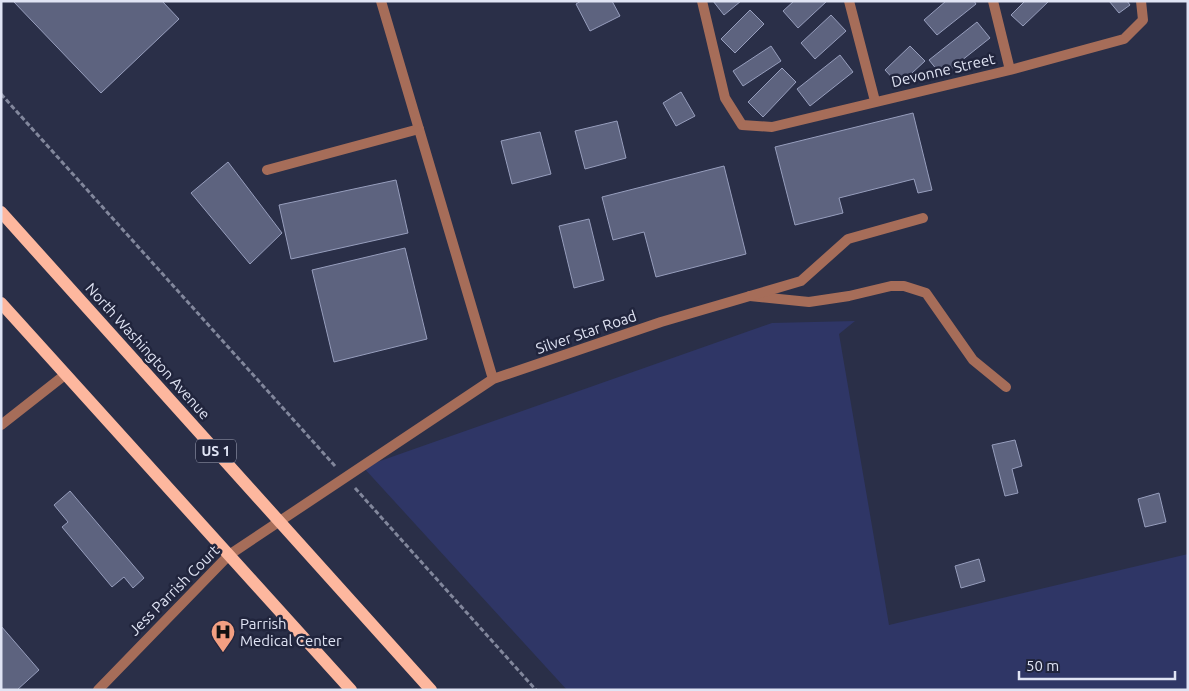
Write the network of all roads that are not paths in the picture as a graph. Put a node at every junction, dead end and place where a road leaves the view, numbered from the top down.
1 (381, 1) edge
2 (702, 1) edge
3 (849, 1) edge
4 (993, 1) edge
5 (1141, 1) edge
6 (1010, 70) junction
7 (875, 101) junction
8 (419, 129) junction
9 (267, 170) dead end
10 (1, 212) edge
11 (923, 218) dead end
12 (749, 296) junction
13 (1, 303) edge
14 (66, 374) junction
15 (493, 379) junction
16 (1006, 387) dead end
17 (1, 425) edge
18 (278, 520) junction
19 (230, 554) junction
20 (98, 690) edge
21 (351, 690) edge
22 (431, 690) edge

1 - 8 street
2 - 7 street, Devonne Street
3 - 7 street
4 - 6 street
5 - 6 street, Devonne Street
6 - 7 street, Devonne Street
8 - 9 street
8 - 15 street
10 - 18 main road, North Washington Avenue / US 1
11 - 12 street, Silver Star Road
12 - 15 street, Silver Star Road
12 - 16 street
13 - 14 main road
14 - 17 street
14 - 19 main road
15 - 18 street, Silver Star Road
18 - 19 street, Jess Parrish Court
18 - 22 main road, North Washington Avenue / US 1
19 - 20 street, Jess Parrish Court
19 - 21 main road

